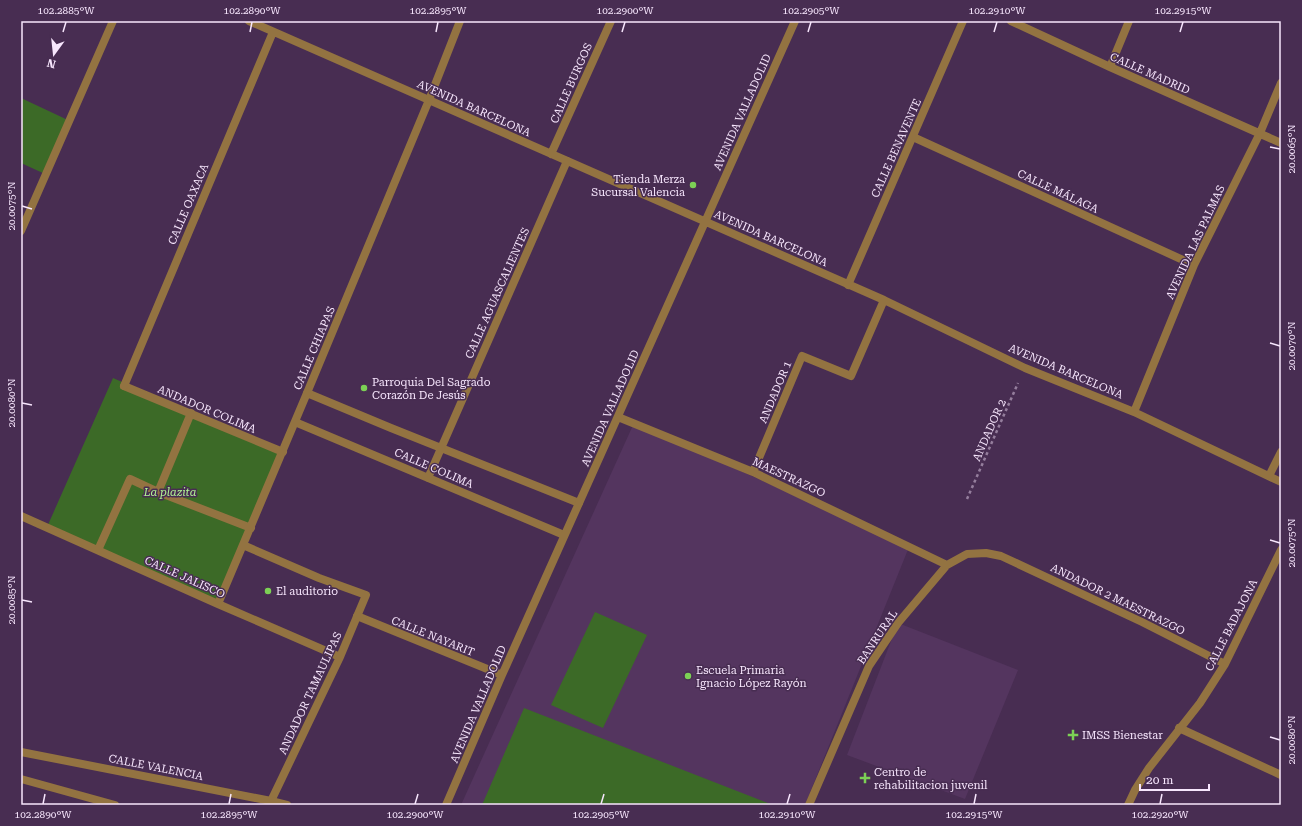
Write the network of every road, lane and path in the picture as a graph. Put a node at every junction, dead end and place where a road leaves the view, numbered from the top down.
1 (113, 21) edge
2 (249, 21) edge
3 (460, 21) edge
4 (611, 21) edge
5 (795, 21) edge
6 (964, 21) edge
7 (1011, 21) edge
8 (1129, 21) edge
9 (273, 32) junction
10 (1110, 67) junction
11 (1281, 83) edge
12 (429, 100) junction
13 (1260, 133) junction
14 (913, 137) junction
15 (1281, 143) edge
16 (551, 154) junction
17 (567, 161) junction
18 (705, 222) junction
19 (21, 231) edge
20 (1194, 266) junction
21 (848, 285) junction
22 (884, 300) junction
23 (1025, 368) junction
24 (124, 386) joint
25 (307, 393) junction
26 (1134, 412) junction
27 (191, 413) junction
28 (618, 417) junction
29 (295, 422) junction
30 (441, 448) junction
31 (283, 452) junction
32 (1281, 452) edge
33 (753, 472) junction
34 (1269, 476) junction
35 (428, 478) junction
36 (1281, 482) edge
37 (158, 492) junction
38 (967, 499) dead end
39 (579, 503) junction
40 (21, 516) edge
41 (251, 528) junction
42 (564, 535) junction
43 (243, 545) junction
44 (98, 550) junction
45 (1281, 550) edge
46 (1001, 556) joint
47 (947, 565) junction
48 (218, 604) junction
49 (357, 616) junction
50 (340, 657) junction
51 (1225, 664) junction
52 (502, 675) junction
53 (1179, 728) junction
54 (21, 752) edge
55 (1281, 775) edge
56 (21, 779) edge
57 (272, 801) junction
58 (115, 805) edge
59 (288, 805) edge
60 (446, 805) edge
61 (808, 805) edge
62 (1128, 805) edge

1 - 19 street
2 - 9 street, AVENIDA BARCELONA
3 - 12 street, CALLE CHIAPAS
4 - 16 street, CALLE BURGOS
5 - 18 street, AVENIDA VALLADOLID
6 - 14 street, CALLE BENAVENTE
7 - 10 street, CALLE MADRID
8 - 10 street
9 - 12 street, AVENIDA BARCELONA
9 - 24 street, CALLE OAXACA
10 - 13 street, CALLE MADRID
11 - 13 street, AVENIDA LAS PALMAS
12 - 16 street, AVENIDA BARCELONA
12 - 25 street, CALLE CHIAPAS
13 - 15 street, CALLE MADRID
13 - 20 street, AVENIDA LAS PALMAS
14 - 20 street, CALLE MÁLAGA
14 - 21 street, CALLE BENAVENTE
16 - 17 street, AVENIDA BARCELONA
17 - 18 street, AVENIDA BARCELONA
17 - 30 street, CALLE AGUASCALIENTES
18 - 21 street, AVENIDA BARCELONA
18 - 28 street, AVENIDA VALLADOLID
20 - 26 street, AVENIDA LAS PALMAS
21 - 22 street, AVENIDA BARCELONA
22 - 23 street, AVENIDA BARCELONA
22 - 33 street, ANDADOR 1
23 - 26 street, AVENIDA BARCELONA
23 - 38 path, ANDADOR 2
24 - 27 street, ANDADOR COLIMA
25 - 29 street, CALLE CHIAPAS
25 - 30 street
26 - 34 street, AVENIDA BARCELONA
27 - 31 street, ANDADOR COLIMA
27 - 37 street
28 - 33 street, MAESTRAZGO
28 - 39 street, AVENIDA VALLADOLID
29 - 31 street, CALLE CHIAPAS
29 - 35 street, CALLE COLIMA
30 - 35 street, CALLE AGUASCALIENTES
30 - 39 street
31 - 41 street, CALLE CHIAPAS
32 - 34 street
33 - 47 street, MAESTRAZGO
34 - 36 street, AVENIDA BARCELONA
35 - 42 street, CALLE COLIMA
37 - 41 street
37 - 44 street
39 - 42 street, AVENIDA VALLADOLID
40 - 44 street, CALLE JALISCO
41 - 43 street, CALLE CHIAPAS
42 - 52 street, AVENIDA VALLADOLID
43 - 48 street, CALLE CHIAPAS
43 - 49 street, ANDADOR TAMAULIPAS
44 - 48 street, CALLE JALISCO
45 - 51 street, CALLE BADAJONA
46 - 47 street, BANRURAL
46 - 51 street, ANDADOR 2 MAESTRAZGO
47 - 61 street, BANRURAL
48 - 50 street, CALLE JALISCO
49 - 50 street, ANDADOR TAMAULIPAS
49 - 52 street, CALLE NAYARIT
50 - 57 street, ANDADOR TAMAULIPAS
51 - 53 street, CALLE BADAJONA
52 - 60 street, AVENIDA VALLADOLID
53 - 55 street
53 - 62 street, CALLE BADAJONA
54 - 57 street, CALLE VALENCIA
56 - 58 street
57 - 59 street, CALLE VALENCIA

